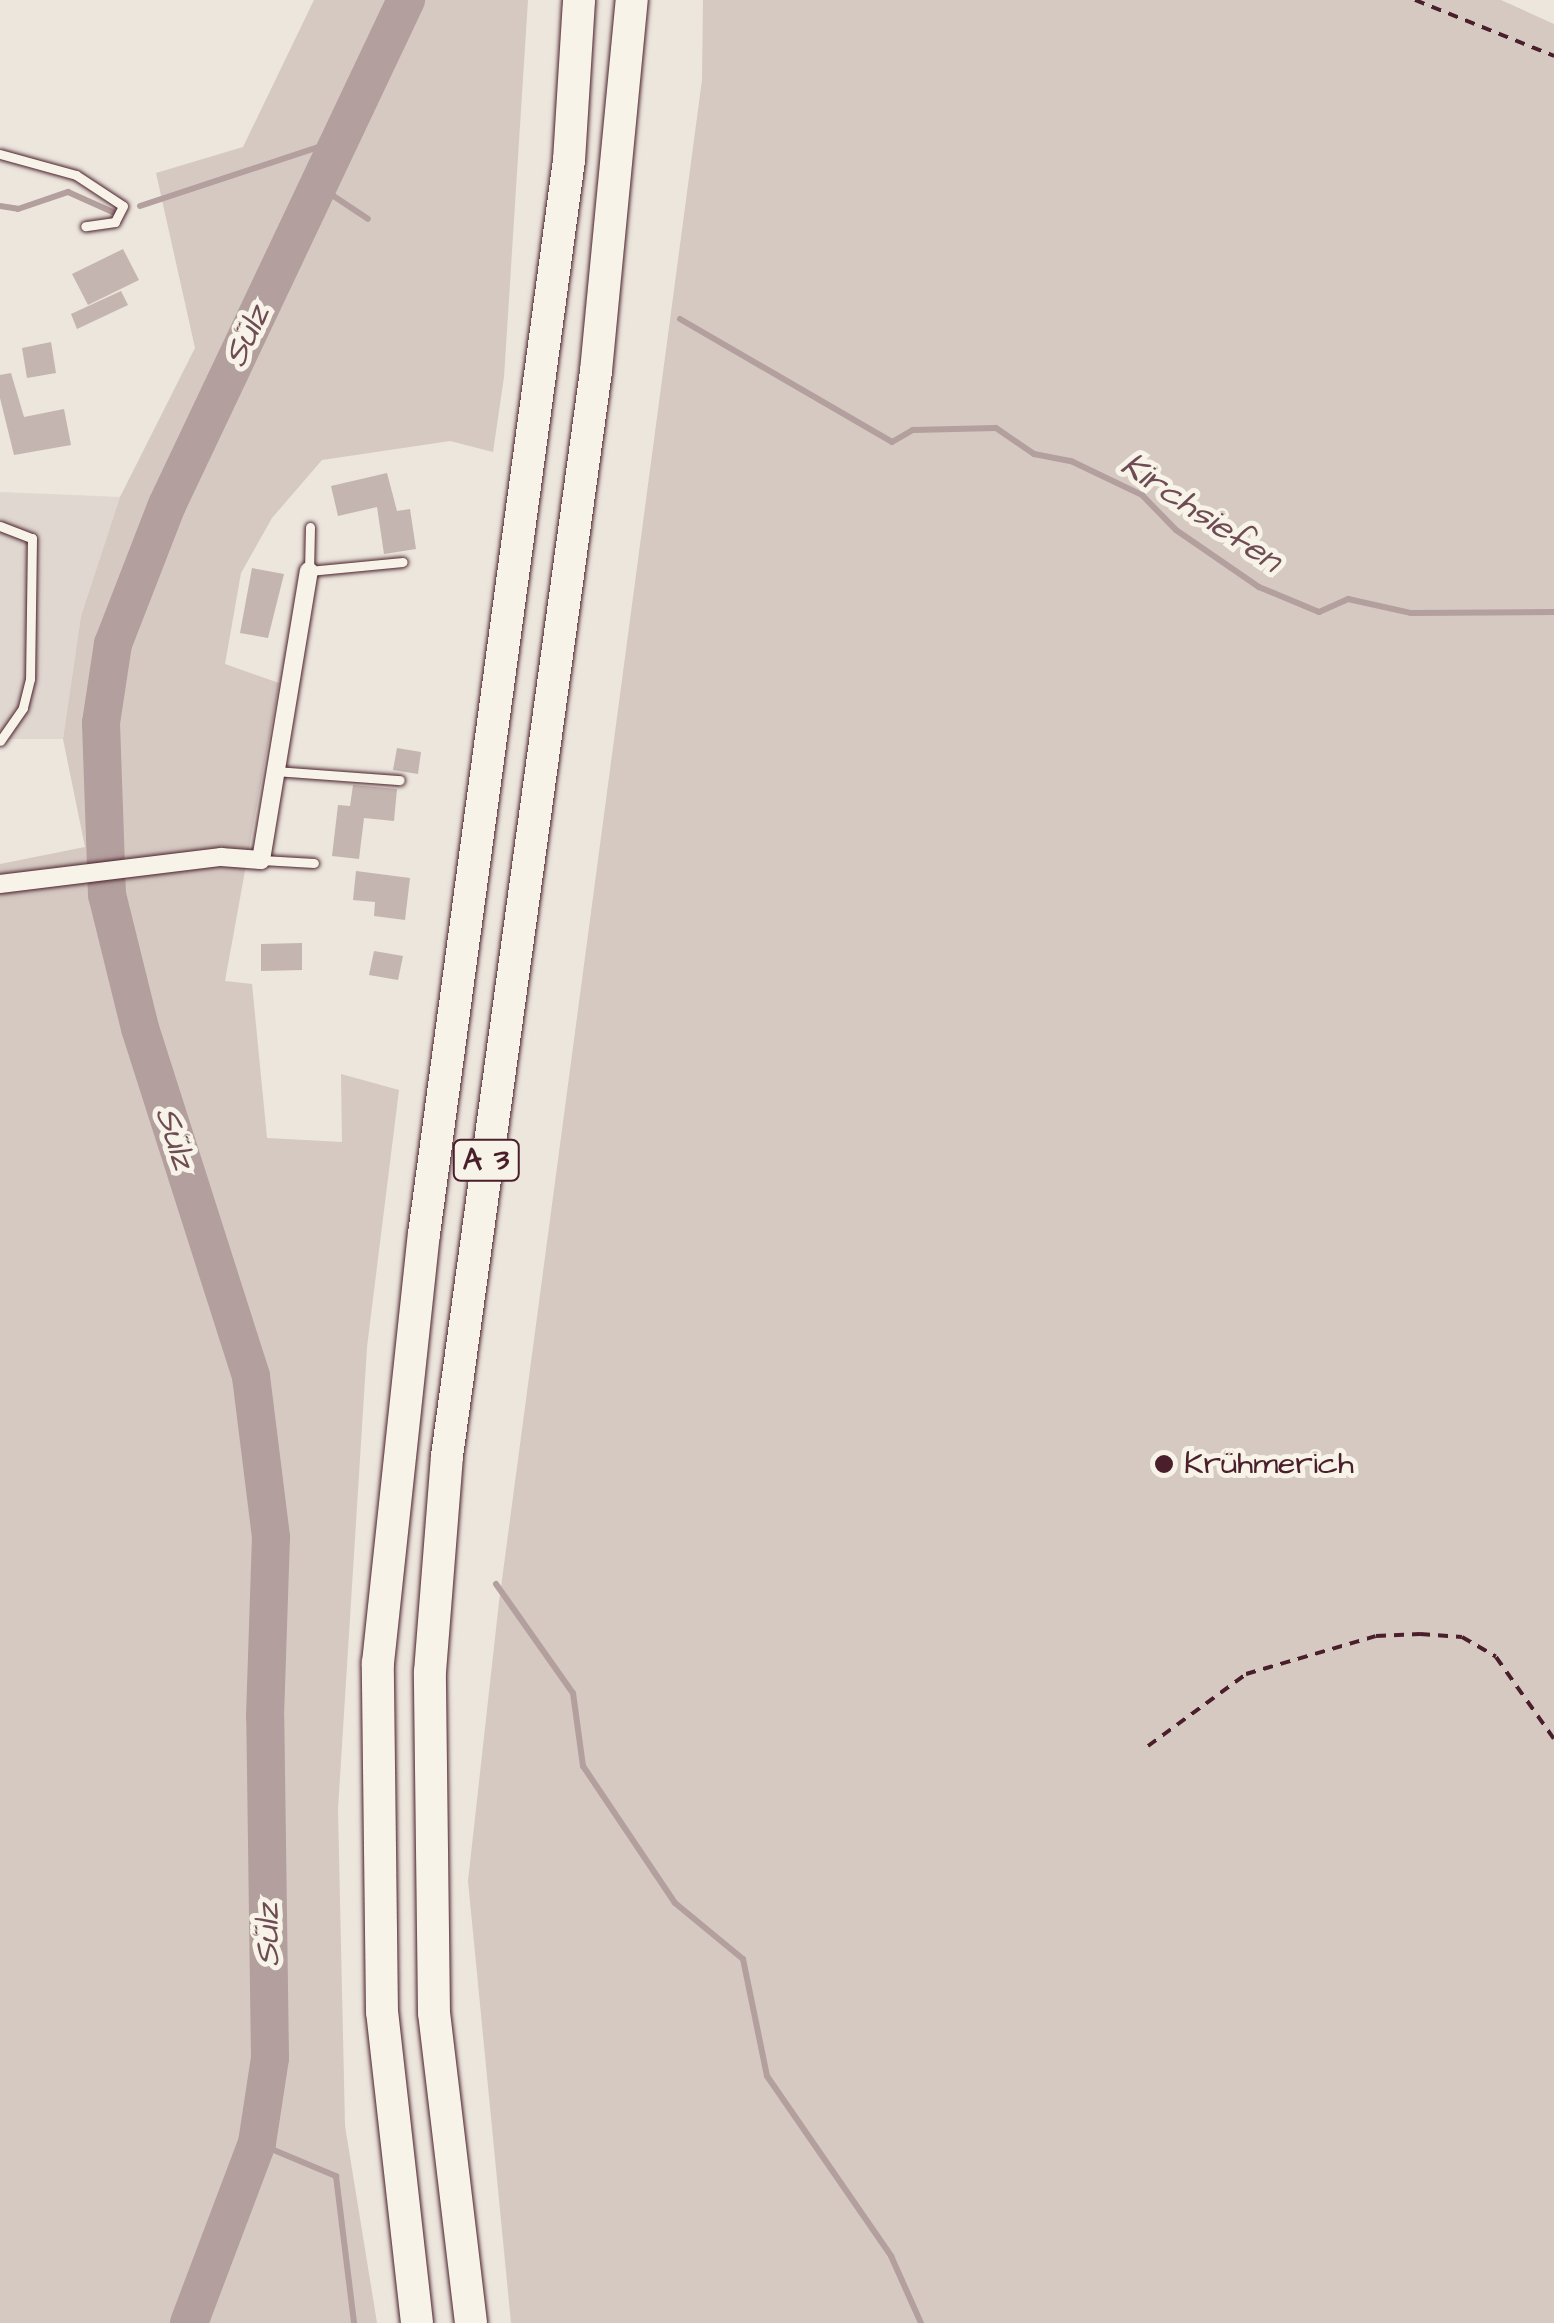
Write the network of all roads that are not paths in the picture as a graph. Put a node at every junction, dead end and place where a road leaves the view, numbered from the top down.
1 (579, 0) edge
2 (632, 0) edge
3 (0, 154) edge
4 (85, 226) dead end
5 (0, 526) edge
6 (310, 527) dead end
7 (403, 562) dead end
8 (309, 571) junction
9 (0, 741) edge
10 (276, 771) junction
11 (400, 780) dead end
12 (261, 860) junction
13 (314, 863) dead end
14 (0, 884) edge
15 (417, 2323) edge
16 (471, 2323) edge

1 - 15 highway, A 3
2 - 16 highway, A 3
3 - 4 lane
5 - 9 lane
6 - 8 lane
7 - 8 lane
8 - 10 street
10 - 11 lane
10 - 12 street
12 - 13 lane
12 - 14 street

